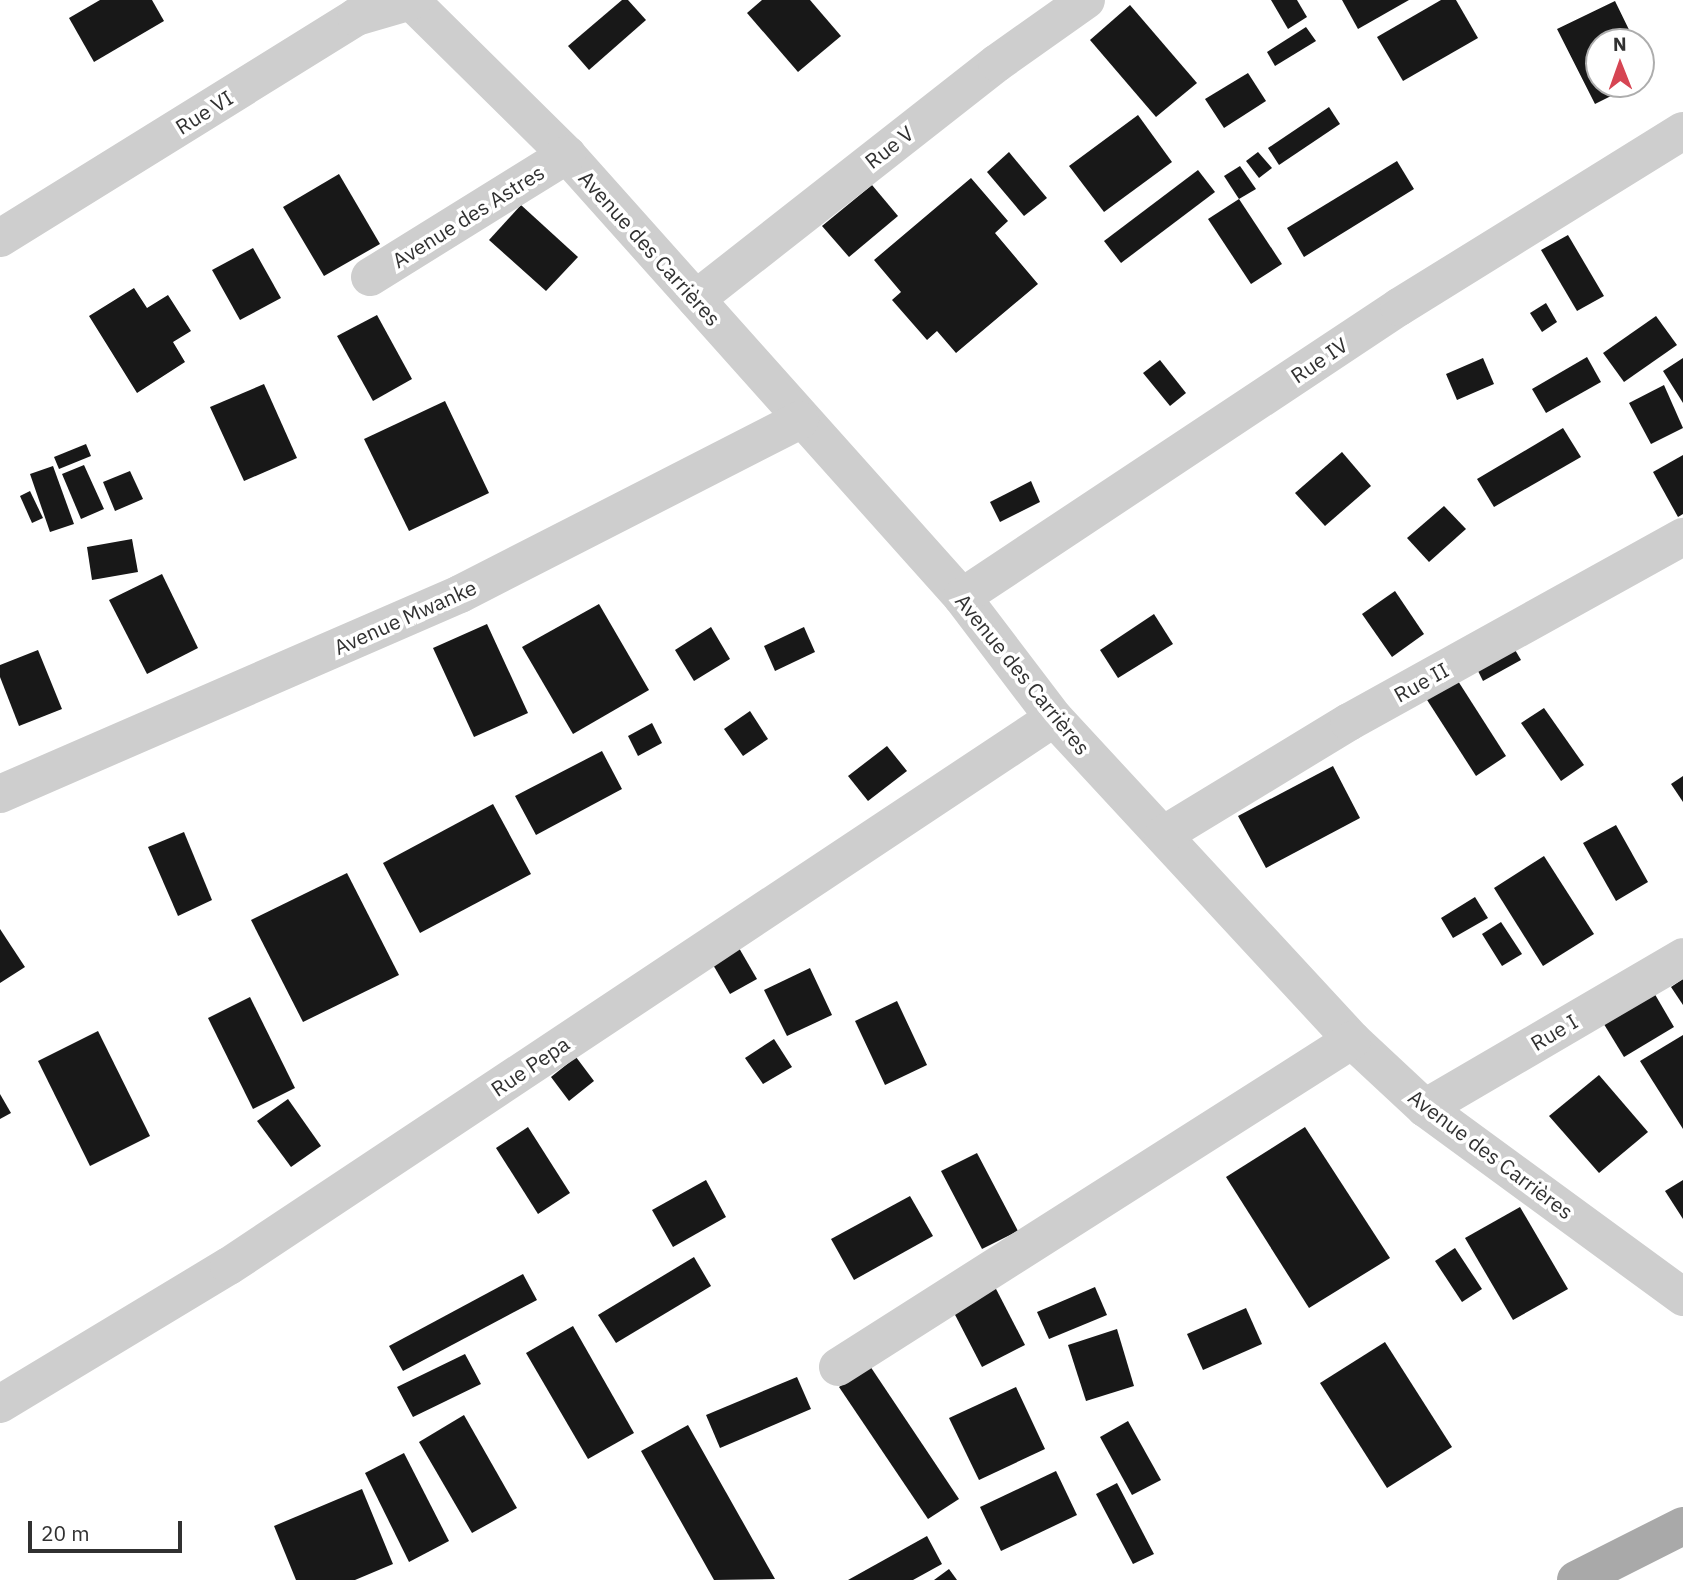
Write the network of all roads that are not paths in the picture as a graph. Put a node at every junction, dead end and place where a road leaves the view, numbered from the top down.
1 (1086, 0) edge
2 (412, 1) edge
3 (1683, 131) edge
4 (567, 155) junction
5 (0, 239) edge
6 (370, 277) dead end
7 (696, 299) junction
8 (800, 420) junction
9 (1683, 537) edge
10 (962, 597) junction
11 (1054, 718) junction
12 (0, 794) edge
13 (1163, 835) junction
14 (1683, 957) edge
15 (1352, 1040) junction
16 (1425, 1108) junction
17 (1683, 1297) edge
18 (838, 1367) dead end
19 (0, 1405) edge
20 (1683, 1526) edge
21 (1576, 1580) edge

1 - 7 street, Rue V
2 - 4 street, Avenue des Carrières
2 - 5 street, Rue VI
3 - 10 street, Rue IV
4 - 6 street, Avenue des Astres
4 - 7 street, Avenue des Carrières
7 - 8 street, Avenue des Carrières
8 - 10 street, Avenue des Carrières
8 - 12 street, Avenue Mwanke
9 - 13 street, Rue II
10 - 11 street, Avenue des Carrières
11 - 13 street, Avenue des Carrières
11 - 19 street, Rue Pepa
13 - 15 street, Avenue des Carrières
14 - 16 street, Rue I
15 - 16 street, Avenue des Carrières
15 - 18 street
16 - 17 street, Avenue des Carrières
20 - 21 main road

